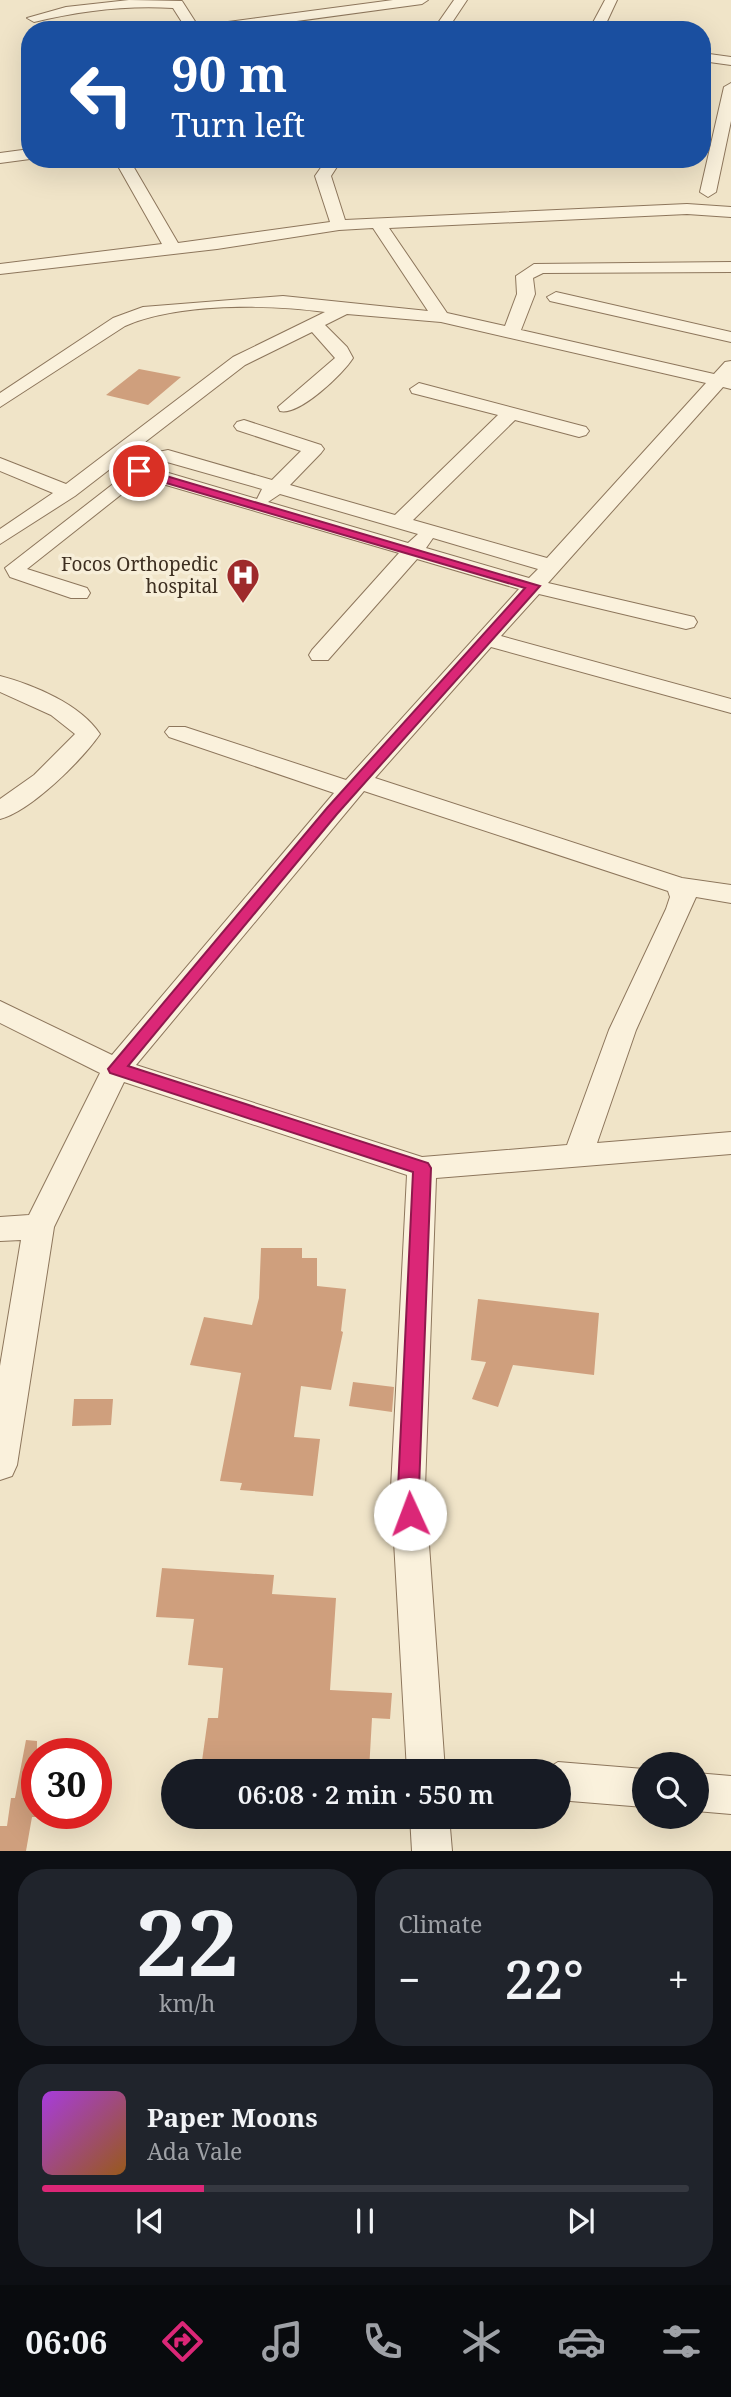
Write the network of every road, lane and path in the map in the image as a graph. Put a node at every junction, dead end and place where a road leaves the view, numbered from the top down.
1 (422, 0) edge
2 (461, 0) edge
3 (611, 0) edge
4 (34, 19) edge
5 (188, 21) edge
6 (266, 21) edge
7 (446, 21) edge
8 (600, 21) edge
9 (711, 58) edge
10 (731, 61) edge
11 (731, 87) edge
12 (21, 155) edge
13 (0, 158) edge
14 (126, 168) edge
15 (329, 168) edge
16 (708, 192) dead end
17 (731, 212) edge
18 (377, 222) junction
19 (339, 225) junction
20 (173, 248) junction
21 (731, 267) edge
22 (0, 269) edge
23 (556, 297) dead end
24 (344, 309) junction
25 (441, 317) junction
26 (314, 324) junction
27 (511, 333) junction
28 (731, 337) edge
29 (727, 376) edge
30 (419, 389) dead end
31 (0, 401) edge
32 (287, 407) dead end
33 (511, 413) junction
34 (244, 426) dead end
35 (579, 431) dead end
36 (0, 464) edge
37 (139, 471) junction
38 (277, 487) junction
39 (68, 492) junction
40 (257, 505) junction
41 (399, 522) junction
42 (430, 531) junction
43 (0, 538) edge
44 (413, 551) junction
45 (552, 566) junction
46 (533, 586) junction
47 (79, 593) dead end
48 (686, 622) dead end
49 (486, 639) junction
50 (320, 656) dead end
51 (0, 683) edge
52 (731, 706) edge
53 (177, 732) dead end
54 (354, 786) junction
55 (0, 811) edge
56 (679, 886) junction
57 (731, 894) edge
58 (0, 1011) edge
59 (116, 1069) junction
60 (731, 1143) edge
61 (578, 1156) junction
62 (422, 1168) junction
63 (39, 1227) junction
64 (0, 1229) edge
65 (0, 1465) edge
66 (425, 1759) edge
67 (571, 1782) edge
68 (632, 1787) edge
69 (709, 1793) edge
70 (731, 1795) edge
71 (430, 1829) edge
72 (432, 1851) edge

1 - 6 street
2 - 7 street
3 - 8 street
4 - 5 street
9 - 10 street
11 - 16 street
12 - 13 street
14 - 20 street
15 - 19 street
17 - 18 street
18 - 19 street
18 - 25 street
19 - 20 street
20 - 22 street
21 - 27 street
23 - 28 street
24 - 25 street
24 - 26 street
24 - 31 street
25 - 27 street
26 - 32 street
26 - 39 street
27 - 29 street
29 - 45 street
30 - 33 street
33 - 35 street
33 - 41 street
34 - 38 street
36 - 39 street
37 - 38 street
37 - 40 street
37 - 47 street
38 - 40 street
38 - 41 street
39 - 43 street
40 - 44 street
41 - 42 street
42 - 44 street
42 - 45 street
44 - 46 street
44 - 50 street
45 - 46 street
46 - 48 street
46 - 49 street
49 - 52 street
49 - 54 street
51 - 55 street
53 - 54 street
54 - 56 street
54 - 59 street
56 - 57 street
56 - 61 street
58 - 59 street
59 - 62 street
59 - 63 street
60 - 61 street
61 - 62 street
62 - 66 street
63 - 64 street
63 - 65 street
67 - 68 street
69 - 70 street
71 - 72 street

